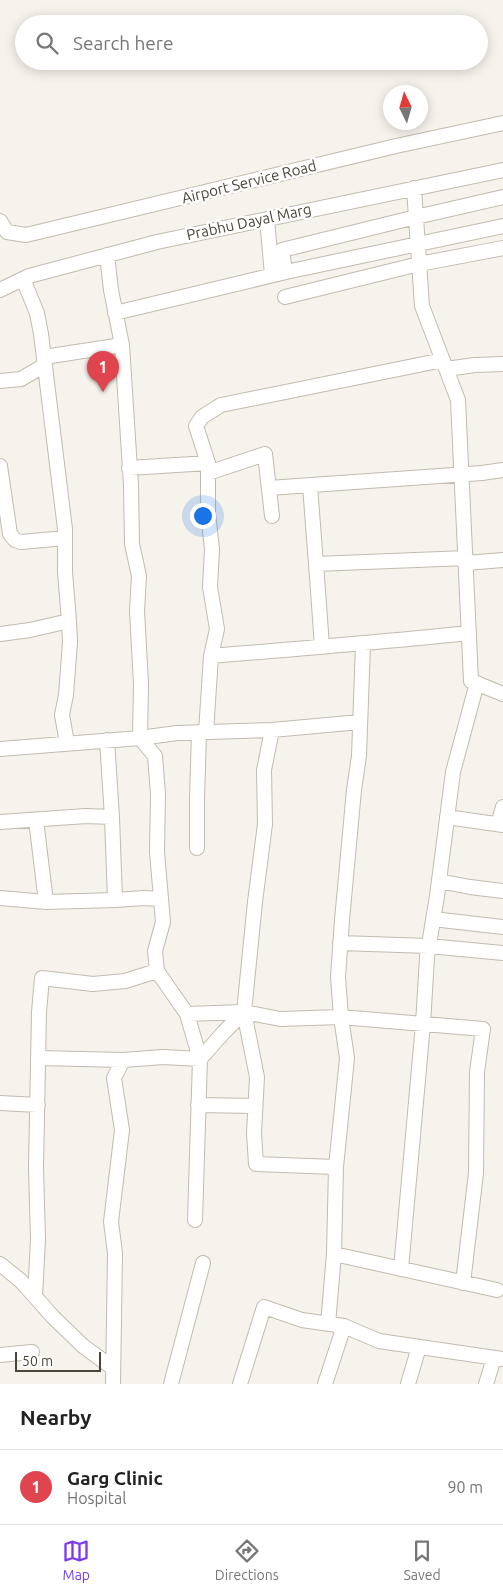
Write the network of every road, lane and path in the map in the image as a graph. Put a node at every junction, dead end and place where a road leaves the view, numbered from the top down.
1 (503, 123) edge
2 (503, 170) edge
3 (414, 188) junction
4 (503, 197) edge
5 (416, 217) junction
6 (267, 219) junction
7 (0, 222) edge
8 (503, 226) edge
9 (418, 244) junction
10 (503, 248) edge
11 (108, 255) junction
12 (419, 264) junction
13 (278, 274) junction
14 (23, 279) junction
15 (0, 290) edge
16 (285, 297) dead end
17 (115, 313) junction
18 (122, 345) junction
19 (45, 361) junction
20 (503, 364) edge
21 (444, 365) junction
22 (0, 381) edge
23 (0, 466) edge
24 (129, 468) junction
25 (208, 468) junction
26 (503, 470) edge
27 (462, 474) junction
28 (310, 486) junction
29 (269, 488) junction
30 (272, 516) dead end
31 (65, 538) junction
32 (466, 560) junction
33 (503, 560) edge
34 (316, 564) junction
35 (69, 622) junction
36 (469, 633) junction
37 (0, 634) edge
38 (363, 644) junction
39 (322, 646) junction
40 (211, 656) junction
41 (477, 683) junction
42 (503, 694) edge
43 (360, 722) junction
44 (272, 730) junction
45 (202, 732) junction
46 (140, 738) junction
47 (107, 740) junction
48 (67, 743) junction
49 (0, 749) edge
50 (503, 807) edge
51 (112, 817) junction
52 (447, 817) junction
53 (36, 820) junction
54 (0, 822) edge
55 (501, 824) edge
56 (197, 848) dead end
57 (439, 881) junction
58 (503, 891) edge
59 (0, 898) edge
60 (161, 899) junction
61 (115, 900) junction
62 (46, 902) junction
63 (433, 919) junction
64 (503, 927) edge
65 (340, 943) junction
66 (429, 946) junction
67 (503, 952) edge
68 (157, 971) junction
69 (244, 1012) junction
70 (187, 1014) junction
71 (341, 1018) junction
72 (423, 1024) junction
73 (38, 1058) junction
74 (200, 1059) junction
75 (123, 1060) junction
76 (0, 1103) edge
77 (38, 1105) junction
78 (198, 1105) junction
79 (255, 1106) junction
80 (336, 1166) junction
81 (195, 1220) dead end
82 (334, 1254) junction
83 (203, 1263) dead end
84 (0, 1264) edge
85 (401, 1269) junction
86 (463, 1283) junction
87 (497, 1290) dead end
88 (35, 1297) junction
89 (328, 1324) junction
90 (344, 1326) junction
91 (419, 1347) junction
92 (32, 1352) dead end
93 (0, 1355) edge
94 (498, 1359) edge
95 (113, 1368) junction
96 (113, 1384) edge
97 (171, 1384) edge
98 (240, 1384) edge
99 (325, 1384) edge
100 (408, 1384) edge
101 (486, 1384) edge

1 - 7 street, Airport Service Road
2 - 3 street, Prabhu Dayal Marg
3 - 5 street
3 - 6 street, Prabhu Dayal Marg
4 - 5 street
5 - 9 street
5 - 13 street
6 - 11 street, Prabhu Dayal Marg
6 - 13 street
8 - 9 street
9 - 12 street
9 - 13 street
10 - 12 street
11 - 14 street, Prabhu Dayal Marg
11 - 17 street
12 - 16 street
12 - 21 street
13 - 17 street
14 - 15 street, Prabhu Dayal Marg
14 - 19 street
17 - 18 street
18 - 19 street
18 - 24 street
19 - 22 street
19 - 31 street
20 - 21 street
21 - 25 street
21 - 27 street
23 - 31 street
24 - 25 street
24 - 46 street
25 - 29 street
25 - 40 street
26 - 27 street
27 - 28 street
27 - 32 street
28 - 29 street
28 - 34 street
29 - 30 street
31 - 35 street
32 - 33 street
32 - 34 street
32 - 36 street
34 - 39 street
35 - 37 street
35 - 48 street
36 - 38 street
36 - 41 street
38 - 39 street
38 - 43 street
39 - 40 street
40 - 45 street
41 - 42 street
41 - 52 street
43 - 44 street
43 - 65 street
44 - 45 street
44 - 69 street
45 - 46 street
45 - 56 street
46 - 47 street
46 - 60 street
47 - 48 street
47 - 51 street
48 - 49 street
50 - 55 street
51 - 53 street
51 - 61 street
52 - 55 street
52 - 57 street
53 - 54 street
53 - 62 street
57 - 58 street
57 - 63 street
59 - 62 street
60 - 61 street
60 - 68 street
61 - 62 street
63 - 64 street
63 - 66 street
65 - 66 street
65 - 71 street
66 - 67 street
66 - 72 street
68 - 70 street
68 - 73 street
69 - 70 street
69 - 71 street
69 - 74 street
69 - 79 street
70 - 74 street
71 - 72 street
71 - 80 street
72 - 85 street
72 - 86 street
73 - 75 street
73 - 77 street
74 - 75 street
74 - 78 street
75 - 95 street
76 - 77 street
77 - 88 street
78 - 79 street
78 - 81 street
79 - 80 street
80 - 82 street
82 - 85 street
82 - 89 street
83 - 97 street
84 - 88 street
85 - 86 street
86 - 87 street
88 - 95 street
89 - 90 street
89 - 98 street
90 - 91 street
90 - 99 street
91 - 94 street
91 - 100 street
92 - 93 street
94 - 101 street
95 - 96 street

